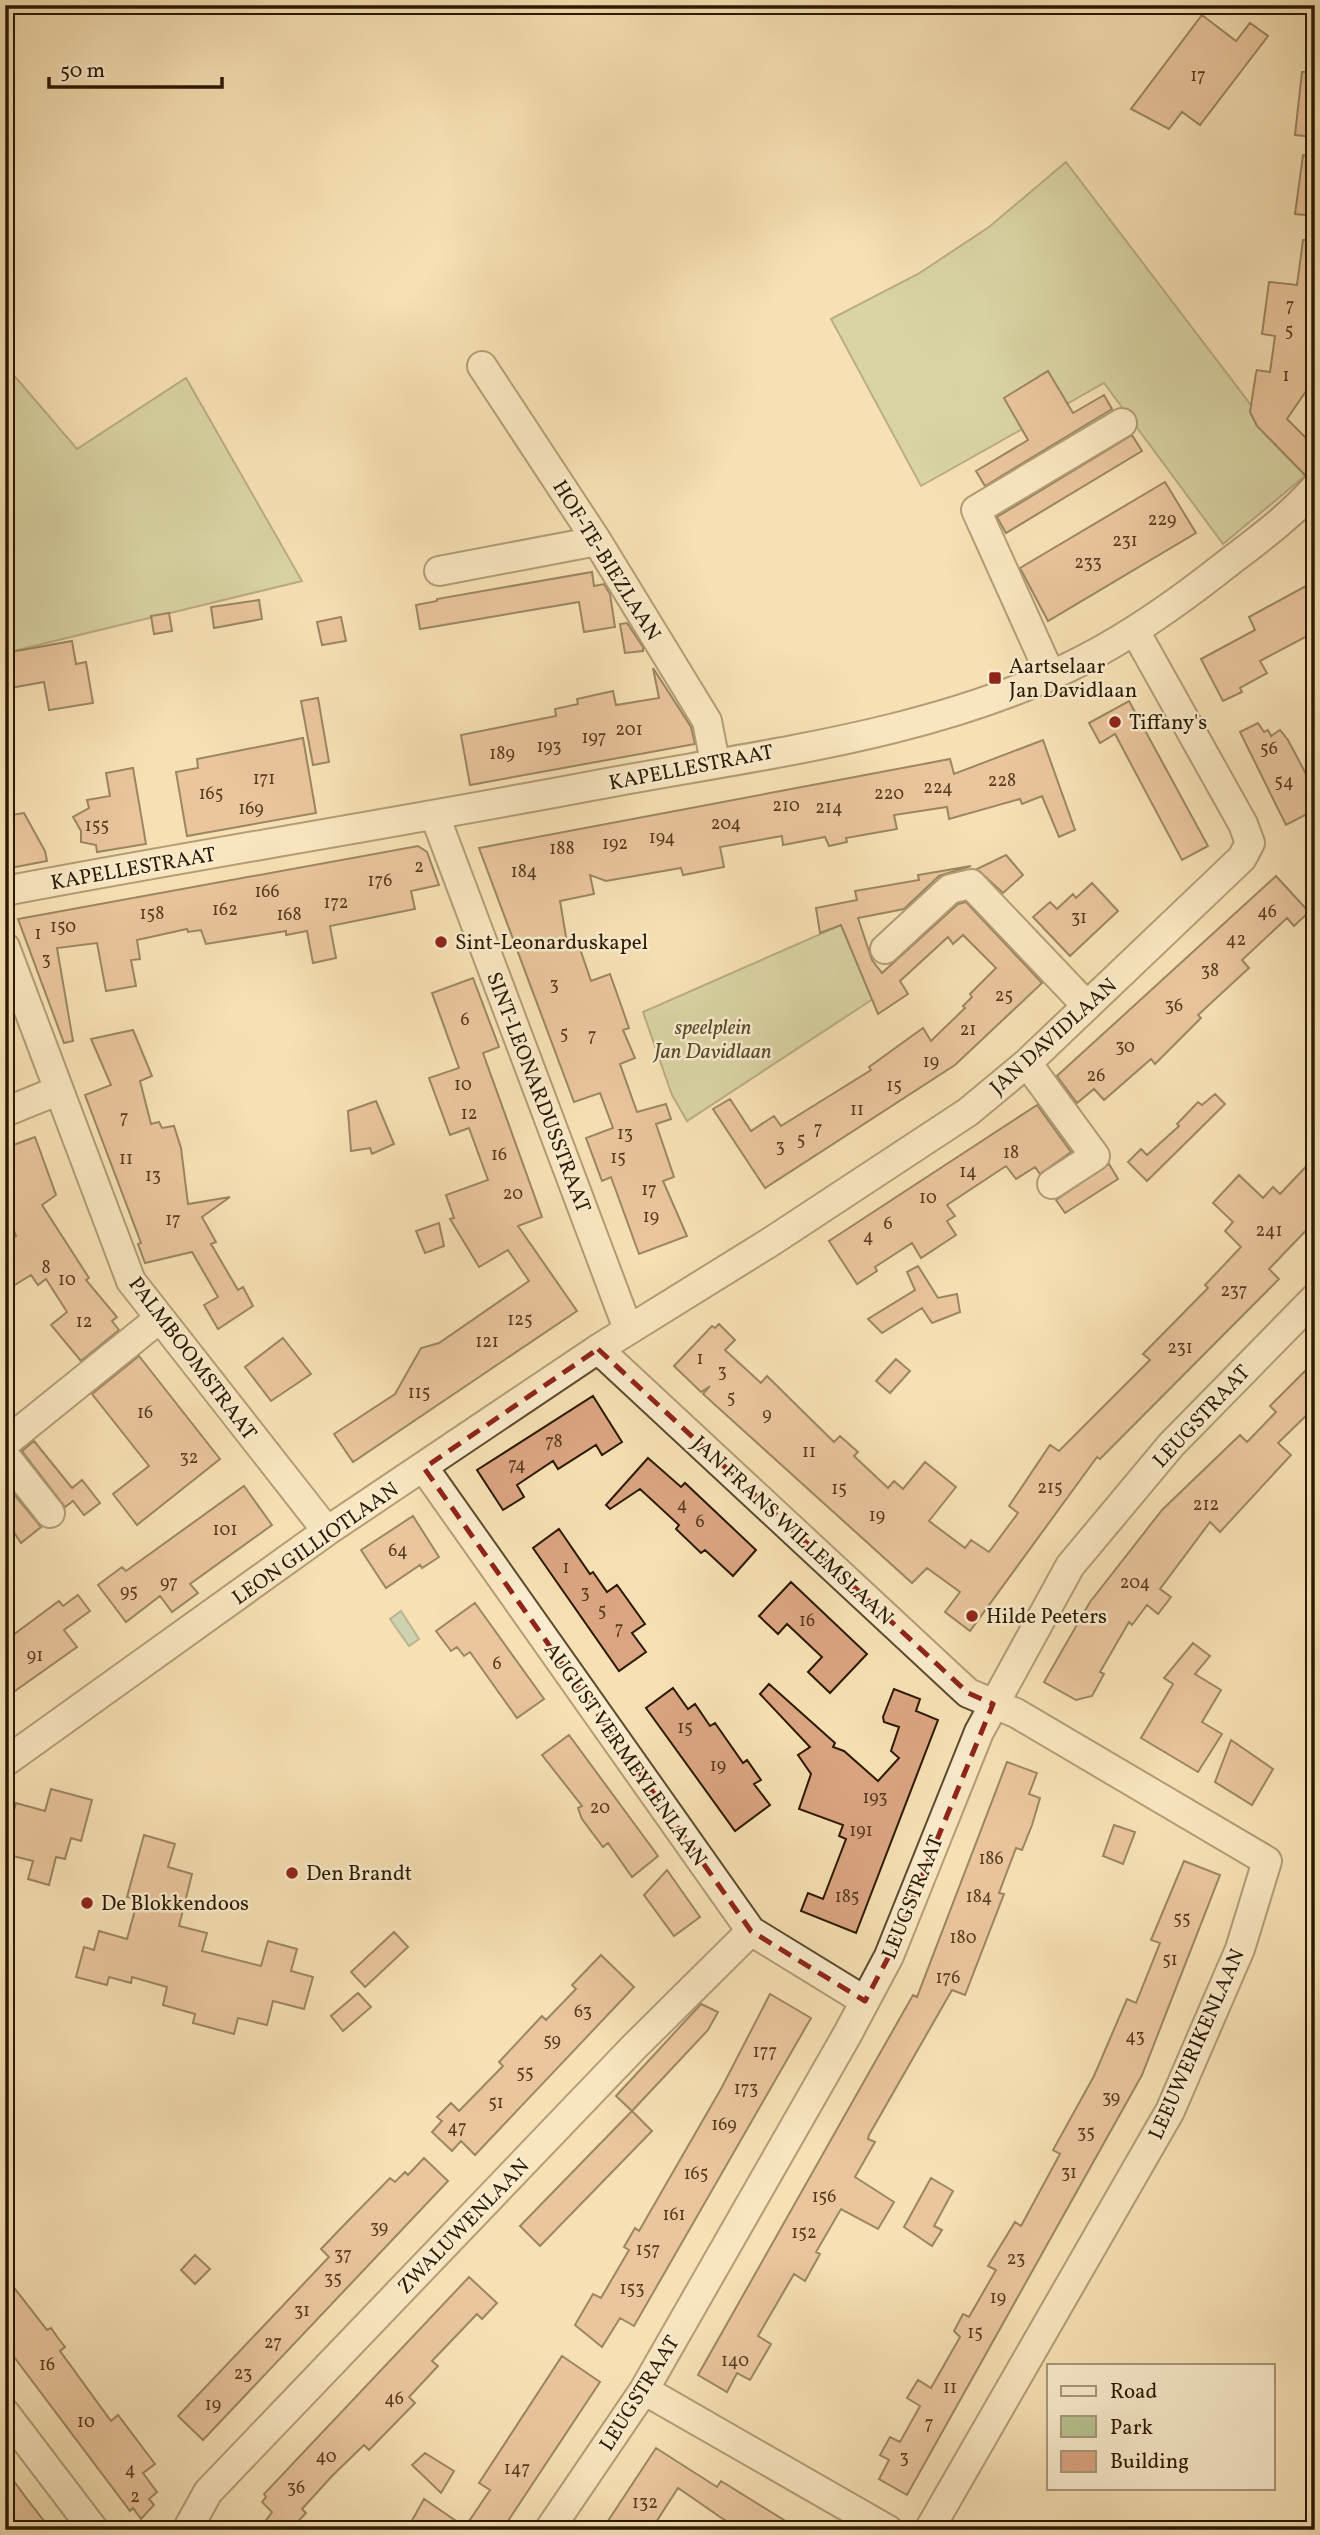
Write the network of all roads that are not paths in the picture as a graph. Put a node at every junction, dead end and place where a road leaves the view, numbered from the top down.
1 (482, 366) dead end
2 (1122, 423) dead end
3 (1315, 488) edge
4 (597, 541) junction
5 (439, 571) dead end
6 (1135, 631) junction
7 (1050, 674) junction
8 (715, 762) junction
9 (435, 816) junction
10 (5, 891) edge
11 (5, 947) edge
12 (885, 949) dead end
13 (1087, 1006) junction
14 (1027, 1063) junction
15 (57, 1091) junction
16 (5, 1112) edge
17 (1052, 1184) dead end
18 (1315, 1298) edge
19 (160, 1318) junction
20 (628, 1329) junction
21 (598, 1349) junction
22 (5, 1443) edge
23 (5, 1456) edge
24 (424, 1468) junction
25 (50, 1513) dead end
26 (327, 1531) junction
27 (993, 1704) junction
28 (5, 1762) edge
29 (751, 1931) junction
30 (865, 2001) junction
31 (644, 2390) junction
32 (10, 2427) edge
33 (94, 2530) edge
34 (187, 2530) edge
35 (549, 2530) edge
36 (888, 2530) edge
37 (929, 2530) edge

1 - 4 street, HOF-TE-BIEZLAAN
2 - 7 street
3 - 6 street, KAPELLESTRAAT
4 - 5 street
4 - 8 street, HOF-TE-BIEZLAAN
6 - 7 street, KAPELLESTRAAT
6 - 13 street, JAN DAVIDLAAN
7 - 8 street, KAPELLESTRAAT
8 - 9 street, KAPELLESTRAAT
9 - 10 street, KAPELLESTRAAT
9 - 20 street, SINT-LEONARDUSSTRAAT
11 - 15 street, PALMBOOMSTRAAT
12 - 13 street
13 - 14 street, JAN DAVIDLAAN
14 - 17 street
14 - 20 street, JAN DAVIDLAAN
15 - 16 street
15 - 19 street, PALMBOOMSTRAAT
18 - 27 street, LEUGSTRAAT
19 - 22 street
19 - 26 street, PALMBOOMSTRAAT
20 - 21 street, LEON GILLIOTLAAN
21 - 24 street, LEON GILLIOTLAAN
21 - 27 street, JAN FRANS WILLEMSLAAN
23 - 25 street
24 - 26 street, LEON GILLIOTLAAN
24 - 29 street, AUGUST VERMEYLENLAAN
26 - 28 street, LEON GILLIOTLAAN
27 - 30 street, LEUGSTRAAT
27 - 37 street, LEEUWERIKENLAAN
29 - 30 street, AUGUST VERMEYLENLAAN
29 - 34 street, ZWALUWENLAAN
30 - 31 street, LEUGSTRAAT
31 - 35 street, LEUGSTRAAT
31 - 36 street
32 - 33 street

